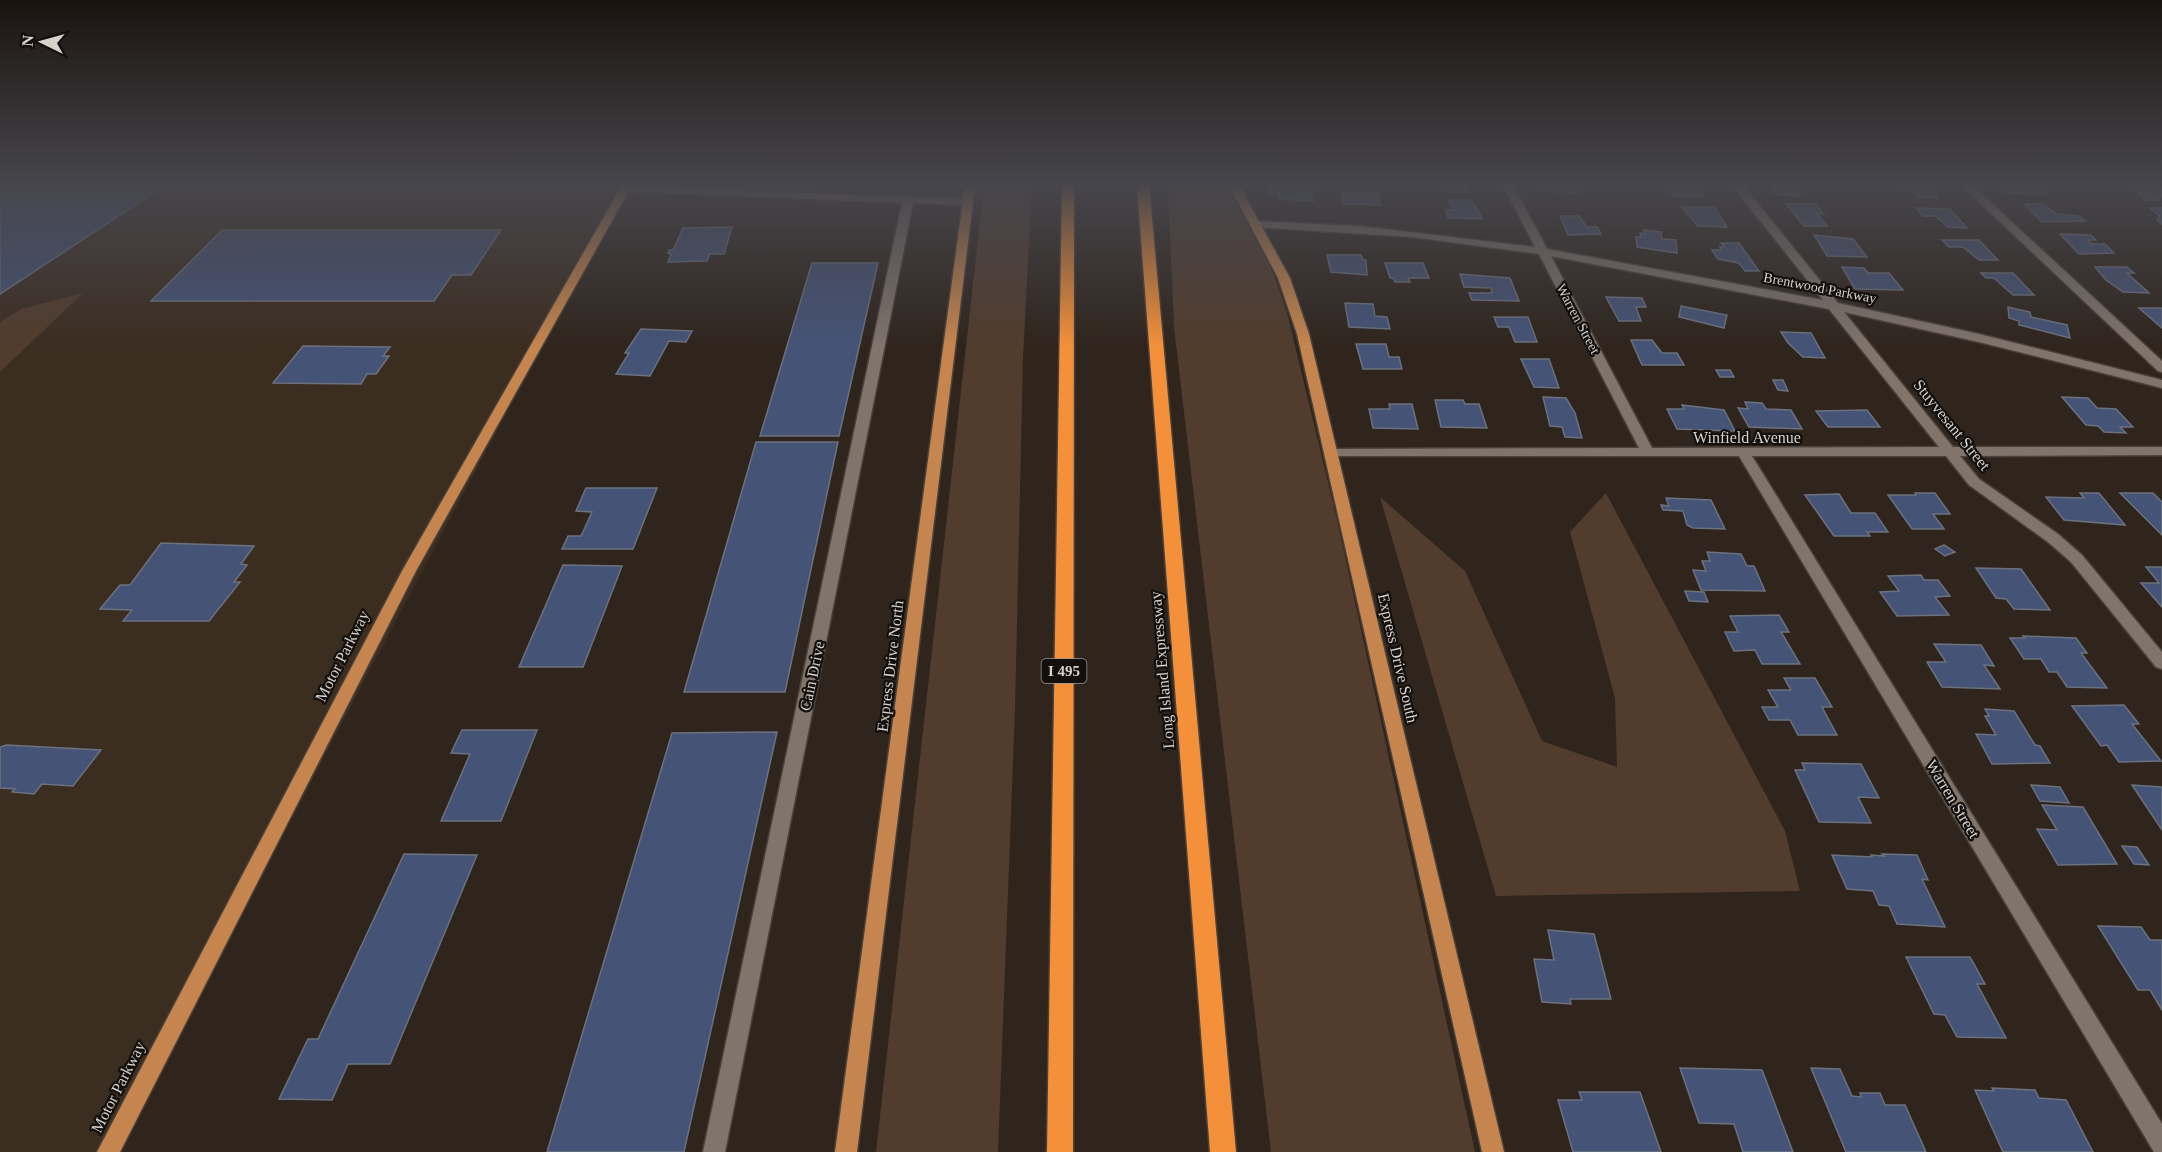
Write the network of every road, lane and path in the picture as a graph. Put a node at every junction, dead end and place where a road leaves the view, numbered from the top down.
1 (597, 239) edge
2 (899, 239) edge
3 (962, 239) edge
4 (1068, 239) edge
5 (1148, 239) edge
6 (1150, 239) edge
7 (1262, 239) edge
8 (1442, 239) edge
9 (1535, 239) edge
10 (1781, 239) edge
11 (2024, 239) edge
12 (1542, 252) junction
13 (1151, 275) junction
14 (1836, 305) junction
15 (2162, 368) edge
16 (2162, 384) edge
17 (2162, 451) edge
18 (1332, 453) junction
19 (1648, 453) junction
20 (1952, 453) junction
21 (1744, 454) junction
22 (2162, 663) edge
23 (2162, 1144) edge
24 (108, 1152) edge
25 (714, 1152) edge
26 (846, 1152) edge
27 (1060, 1152) edge
28 (1223, 1152) edge
29 (1493, 1152) edge

1 - 24 main road, Motor Parkway
2 - 25 street, Cain Drive
3 - 26 main road, Express Drive North
4 - 27 highway, I 495
5 - 13 highway, Long Island Expressway
6 - 13 highway
7 - 18 main road, Express Drive South
8 - 12 street, Brentwood Parkway
9 - 12 street, Warren Street
10 - 14 street, Stuyvesant Street
11 - 15 street
12 - 14 street, Brentwood Parkway
12 - 19 street, Warren Street
13 - 28 highway, Long Island Expressway
14 - 16 street, Brentwood Parkway
14 - 20 street, Stuyvesant Street
17 - 20 street, Winfield Avenue
18 - 19 street, Winfield Avenue
18 - 29 main road, Express Drive South
19 - 21 street, Winfield Avenue
20 - 21 street, Winfield Avenue
20 - 22 street, Stuyvesant Street
21 - 23 street, Warren Street

